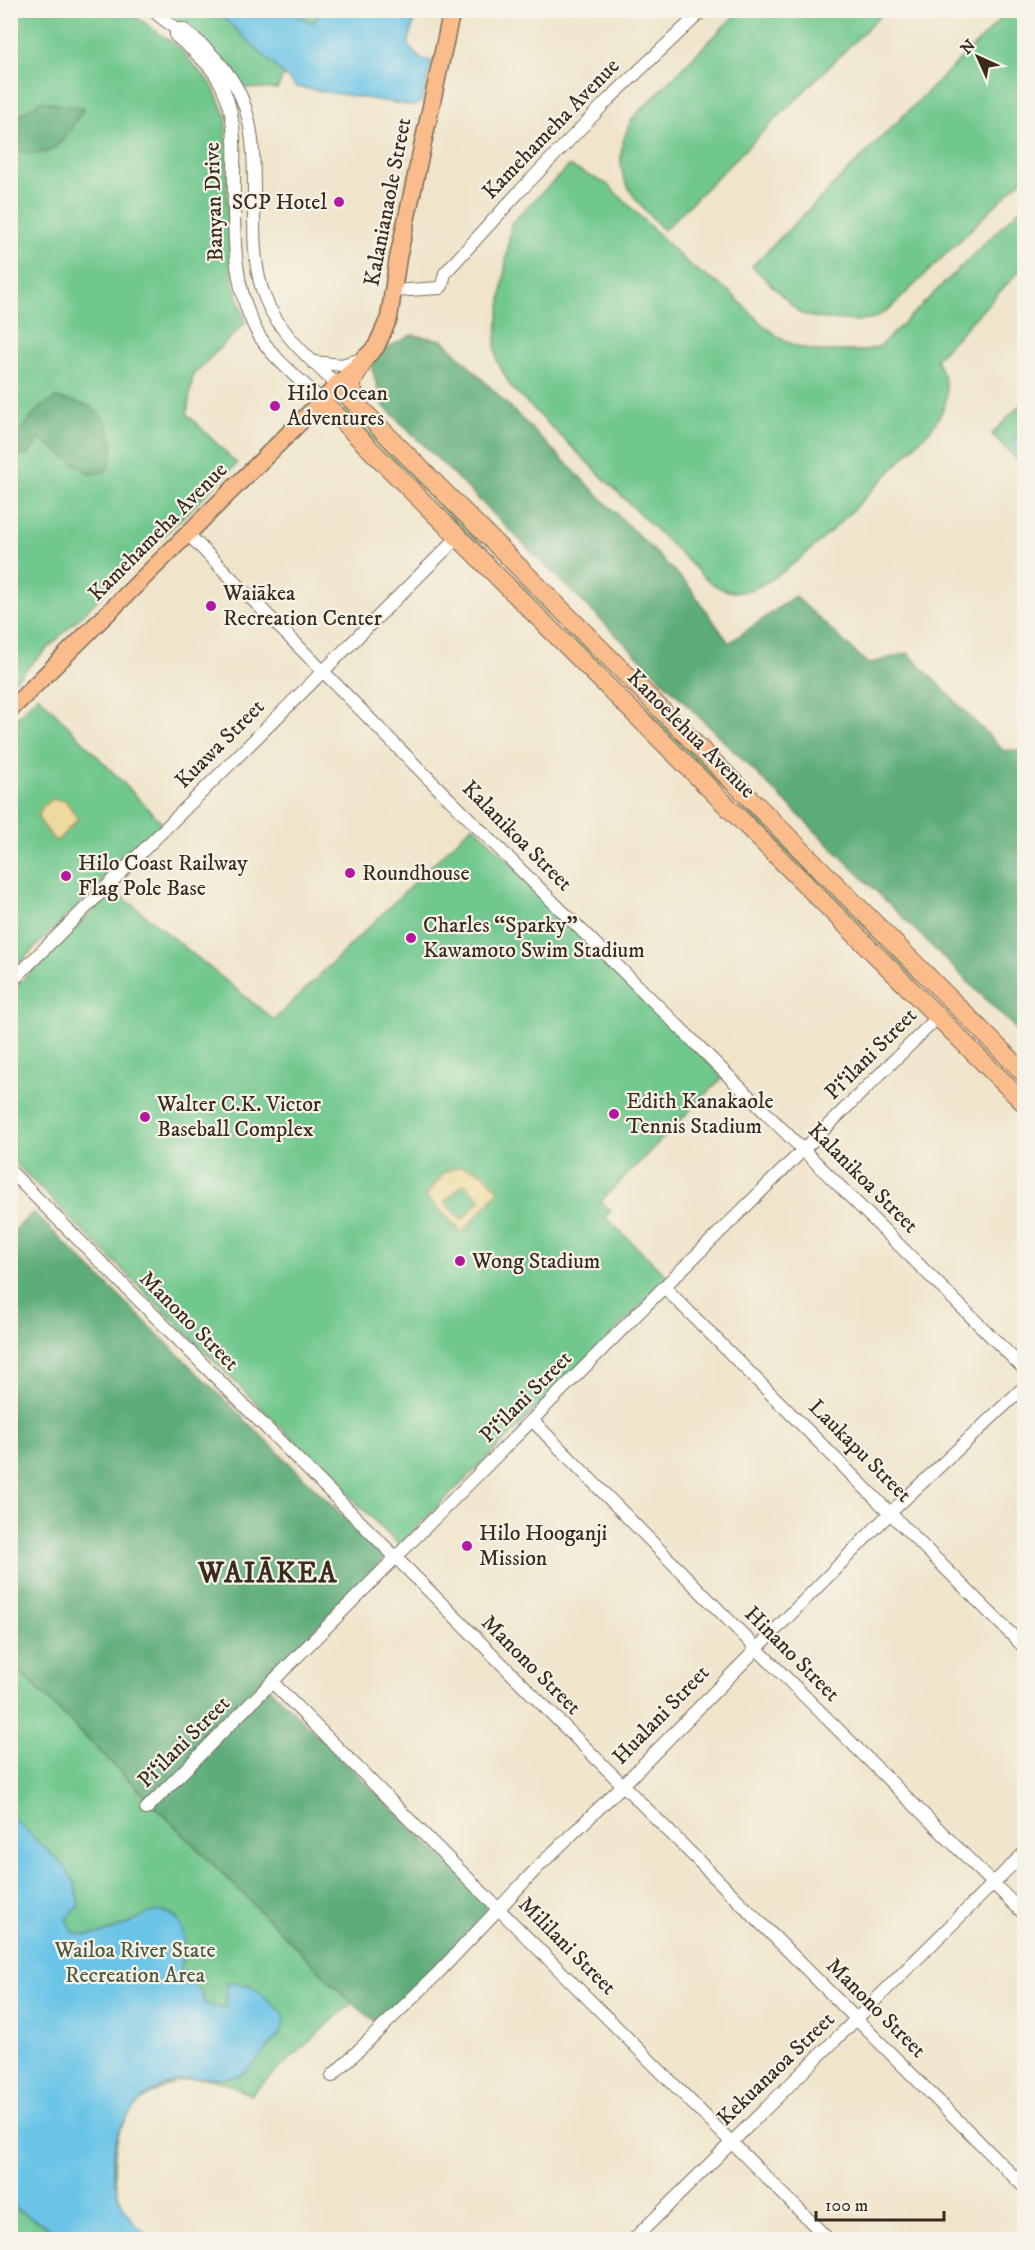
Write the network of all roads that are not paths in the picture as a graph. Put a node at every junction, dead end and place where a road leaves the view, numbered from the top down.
1 (152, 10) edge
2 (452, 10) edge
3 (703, 10) edge
4 (176, 29) junction
5 (393, 294) junction
6 (364, 358) junction
7 (314, 362) junction
8 (337, 386) junction
9 (322, 400) junction
10 (359, 407) junction
11 (188, 534) junction
12 (459, 536) junction
13 (324, 670) junction
14 (10, 711) edge
15 (920, 968) junction
16 (10, 983) edge
17 (938, 1017) junction
18 (974, 1022) junction
19 (1024, 1073) edge
20 (1024, 1102) edge
21 (805, 1150) junction
22 (10, 1171) edge
23 (664, 1287) junction
24 (1024, 1369) edge
25 (1024, 1387) edge
26 (532, 1421) junction
27 (891, 1512) junction
28 (396, 1559) junction
29 (1024, 1647) edge
30 (756, 1648) junction
31 (273, 1683) junction
32 (622, 1786) junction
33 (146, 1809) dead end
34 (1024, 1853) edge
35 (994, 1884) junction
36 (500, 1909) junction
37 (1024, 1914) edge
38 (858, 2019) junction
39 (332, 2076) dead end
40 (732, 2142) junction
41 (1024, 2187) edge
42 (633, 2240) edge
43 (830, 2240) edge

1 - 4 street, Banyan Drive
2 - 5 main road, Kalanianaole Street
3 - 5 street, Kamehameha Avenue
4 - 7 street, Banyan Drive
4 - 9 street, Banyan Drive
5 - 6 main road, Kalanianaole Street
6 - 7 street
6 - 8 main road, Kalanianaole Street
6 - 10 highway
7 - 8 street, Banyan Drive
8 - 9 main road, Kamehameha Avenue
8 - 10 highway, Kanoelehua Avenue
9 - 11 main road, Kamehameha Avenue
9 - 12 highway, Kanoelehua Avenue
10 - 15 highway, Kanoelehua Avenue
11 - 13 street, Kalanikoa Street
11 - 14 main road, Kamehameha Avenue
12 - 13 street, Kuawa Street
12 - 17 highway, Kanoelehua Avenue
13 - 16 street, Kuawa Street
13 - 21 street, Kalanikoa Street
15 - 17 highway
15 - 18 highway, Kanoelehua Avenue
17 - 18 highway
17 - 20 highway, Kanoelehua Avenue
17 - 21 street, Pi‘ilani Street
18 - 19 highway, Kanoelehua Avenue
21 - 23 street, Pi‘ilani Street
21 - 24 street, Kalanikoa Street
22 - 28 street, Manono Street
23 - 26 street, Pi‘ilani Street
23 - 27 street, Laukapu Street
25 - 27 street, Hualani Street
26 - 28 street, Pi‘ilani Street
26 - 30 street, Hinano Street
27 - 29 street, Laukapu Street
27 - 30 street, Hualani Street
28 - 31 street, Pi‘ilani Street
28 - 32 street, Manono Street
30 - 32 street, Hualani Street
30 - 35 street, Hinano Street
31 - 33 street, Pi‘ilani Street
31 - 36 street, Mililani Street
32 - 36 street, Hualani Street
32 - 38 street, Manono Street
34 - 35 street, Kekuanaoa Street
35 - 37 street, Hinano Street
35 - 38 street, Kekuanaoa Street
36 - 39 street, Hualani Street
36 - 40 street, Mililani Street
38 - 40 street, Kekuanaoa Street
38 - 41 street, Manono Street
40 - 42 street, Kekuanaoa Street
40 - 43 street, Mililani Street

